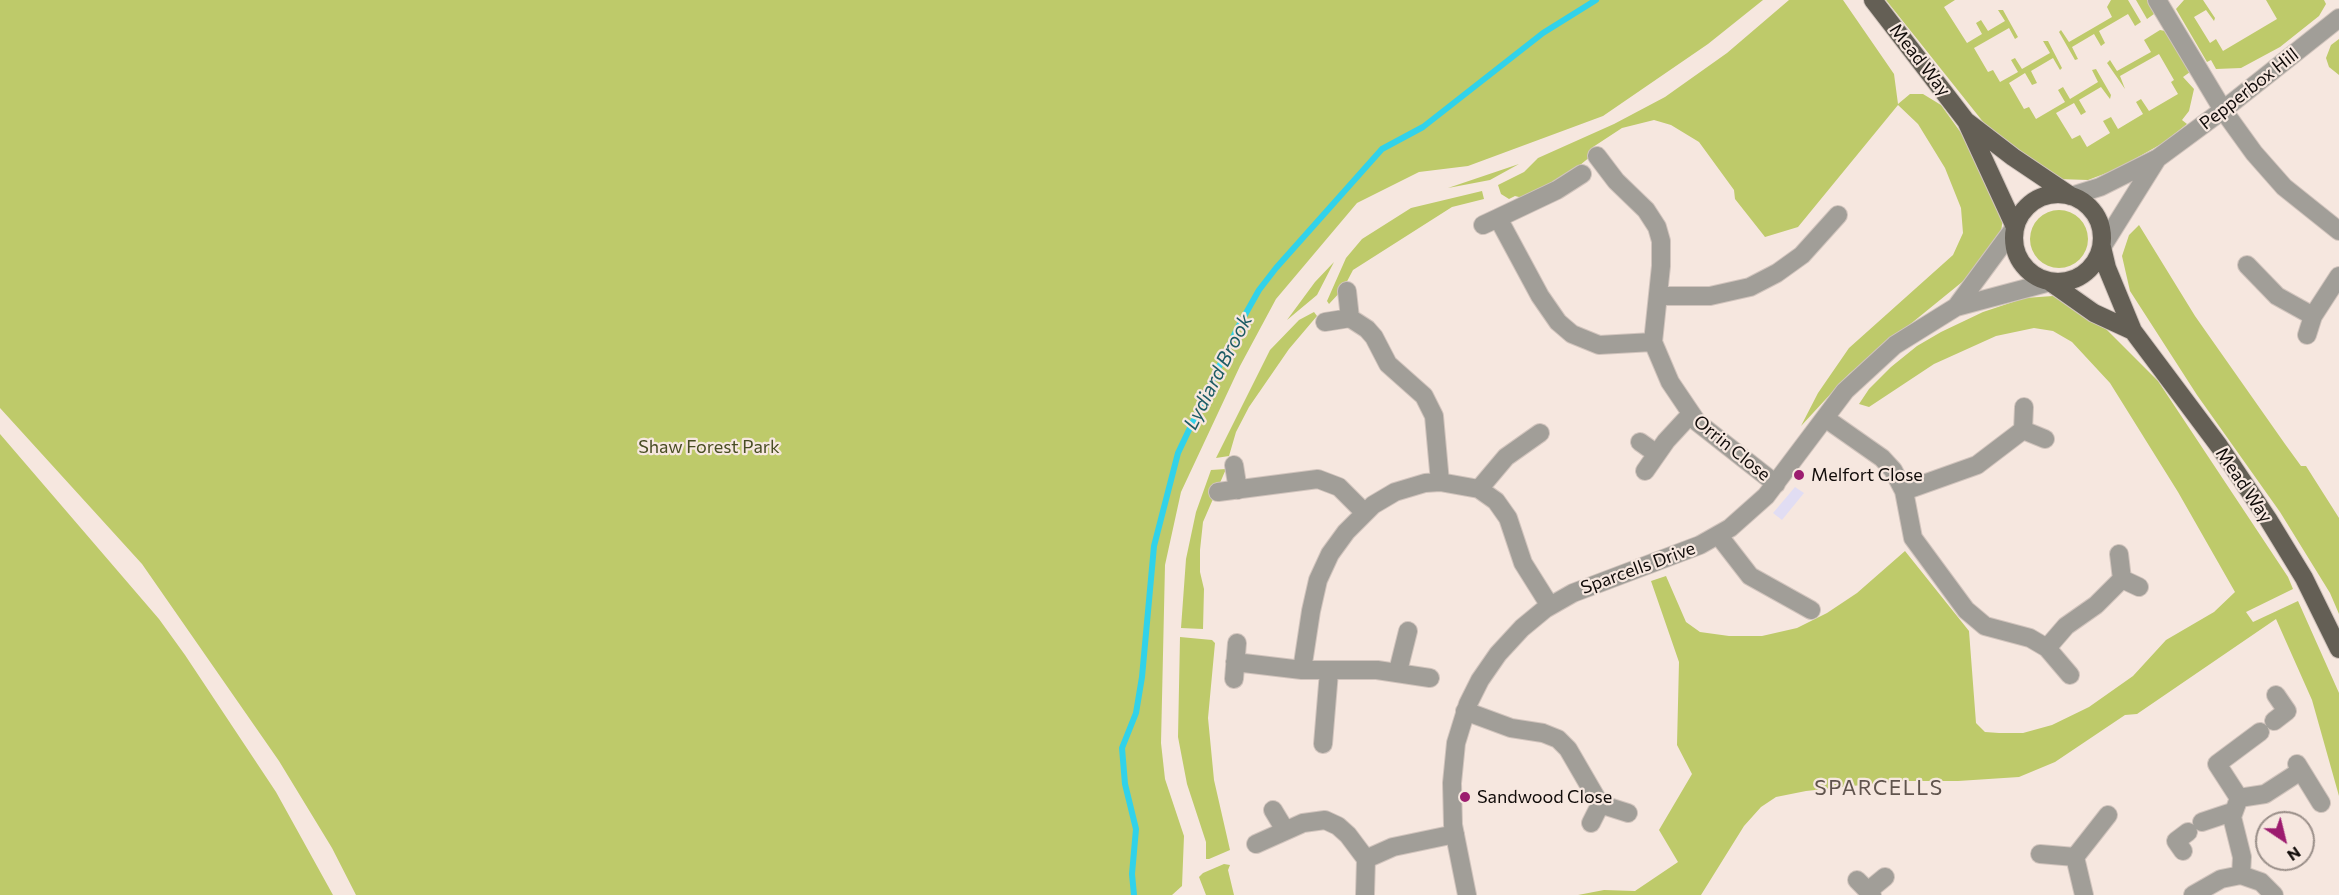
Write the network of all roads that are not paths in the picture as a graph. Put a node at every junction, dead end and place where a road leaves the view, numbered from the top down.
1 (1873, 0) edge
2 (2157, 0) edge
3 (2339, 18) edge
4 (2223, 110) junction
5 (1966, 121) junction
6 (1597, 156) dead end
7 (2158, 158) junction
8 (1582, 174) dead end
9 (2071, 196) junction
10 (1838, 215) dead end
11 (2015, 227) junction
12 (2339, 231) edge
13 (2102, 247) junction
14 (2247, 265) dead end
15 (2339, 276) edge
16 (2050, 282) junction
17 (1347, 291) dead end
18 (1658, 296) junction
19 (1956, 307) junction
20 (2313, 316) junction
21 (1350, 318) junction
22 (1325, 322) dead end
23 (2133, 331) junction
24 (2307, 335) dead end
25 (1653, 342) junction
26 (2024, 407) dead end
27 (1690, 415) junction
28 (1825, 417) junction
29 (2023, 430) junction
30 (1540, 433) dead end
31 (2045, 439) dead end
32 (1640, 442) dead end
33 (1657, 454) junction
34 (1234, 465) dead end
35 (1645, 471) dead end
36 (1440, 482) junction
37 (1776, 484) junction
38 (1479, 489) junction
39 (1238, 490) junction
40 (1904, 491) junction
41 (1218, 492) dead end
42 (1364, 512) junction
43 (1719, 536) junction
44 (2119, 554) dead end
45 (2122, 579) junction
46 (2139, 587) dead end
47 (1550, 606) junction
48 (1811, 610) dead end
49 (1408, 631) dead end
50 (1237, 643) dead end
51 (2047, 648) junction
52 (2339, 649) edge
53 (1302, 670) junction
54 (1398, 671) junction
55 (1329, 672) junction
56 (2070, 675) dead end
57 (1430, 678) dead end
58 (2276, 695) dead end
59 (1465, 711) junction
60 (1323, 744) dead end
61 (1601, 803) junction
62 (2321, 803) dead end
63 (2235, 805) junction
64 (1273, 810) dead end
65 (1628, 813) dead end
66 (2108, 815) dead end
67 (1591, 823) dead end
68 (1285, 830) junction
69 (1455, 834) junction
70 (1256, 844) dead end
71 (2183, 851) dead end
72 (2040, 854) dead end
73 (2075, 857) junction
74 (1366, 859) junction
75 (2241, 875) junction
76 (1885, 877) dead end
77 (1866, 889) edge
78 (1365, 895) edge
79 (1467, 895) edge
80 (2084, 895) edge
81 (2193, 895) edge
82 (2274, 895) edge

1 - 5 main road, Mead Way
2 - 4 street
3 - 4 street, Pepperbox Hill
4 - 7 street, Pepperbox Hill
4 - 12 street
5 - 9 main road, Mead Way
5 - 11 main road, Mead Way
6 - 18 street, Orrin Close
7 - 9 street, Pepperbox Hill
7 - 13 street, Pepperbox Hill
8 - 25 street
9 - 11 main road
9 - 13 main road
10 - 18 street
11 - 16 main road
11 - 19 street, Sparcells Drive
13 - 16 main road
13 - 23 main road, Mead Way
14 - 20 street
15 - 20 street
16 - 19 street, Sparcells Drive
16 - 23 main road, Mead Way
17 - 21 street
18 - 25 street, Orrin Close
19 - 28 street, Sparcells Drive
20 - 24 street
21 - 22 street
21 - 36 street
23 - 52 main road, Mead Way
25 - 27 street, Orrin Close
26 - 29 street
27 - 33 street
27 - 37 street, Orrin Close
28 - 37 street, Sparcells Drive
28 - 40 street
29 - 31 street
29 - 40 street
30 - 38 street
32 - 33 street
33 - 35 street
34 - 39 street
36 - 38 street
36 - 42 street
37 - 43 street, Sparcells Drive
38 - 47 street
39 - 41 street
39 - 42 street
40 - 51 street
42 - 53 street
43 - 47 street, Sparcells Drive
43 - 48 street
44 - 45 street
45 - 46 street
45 - 51 street
47 - 59 street, Sparcells Drive
49 - 54 street
50 - 53 street
51 - 56 street
53 - 55 street
54 - 55 street
54 - 57 street
55 - 60 street
58 - 63 street
59 - 61 street
59 - 69 street, Sparcells Drive
61 - 65 street
61 - 67 street
62 - 63 street
63 - 71 street
63 - 75 street
64 - 68 street
66 - 73 street
68 - 70 street
68 - 74 street
69 - 74 street
69 - 79 street, Sparcells Drive
72 - 73 street
73 - 80 street
74 - 78 street
75 - 81 street
75 - 82 street
76 - 77 street

